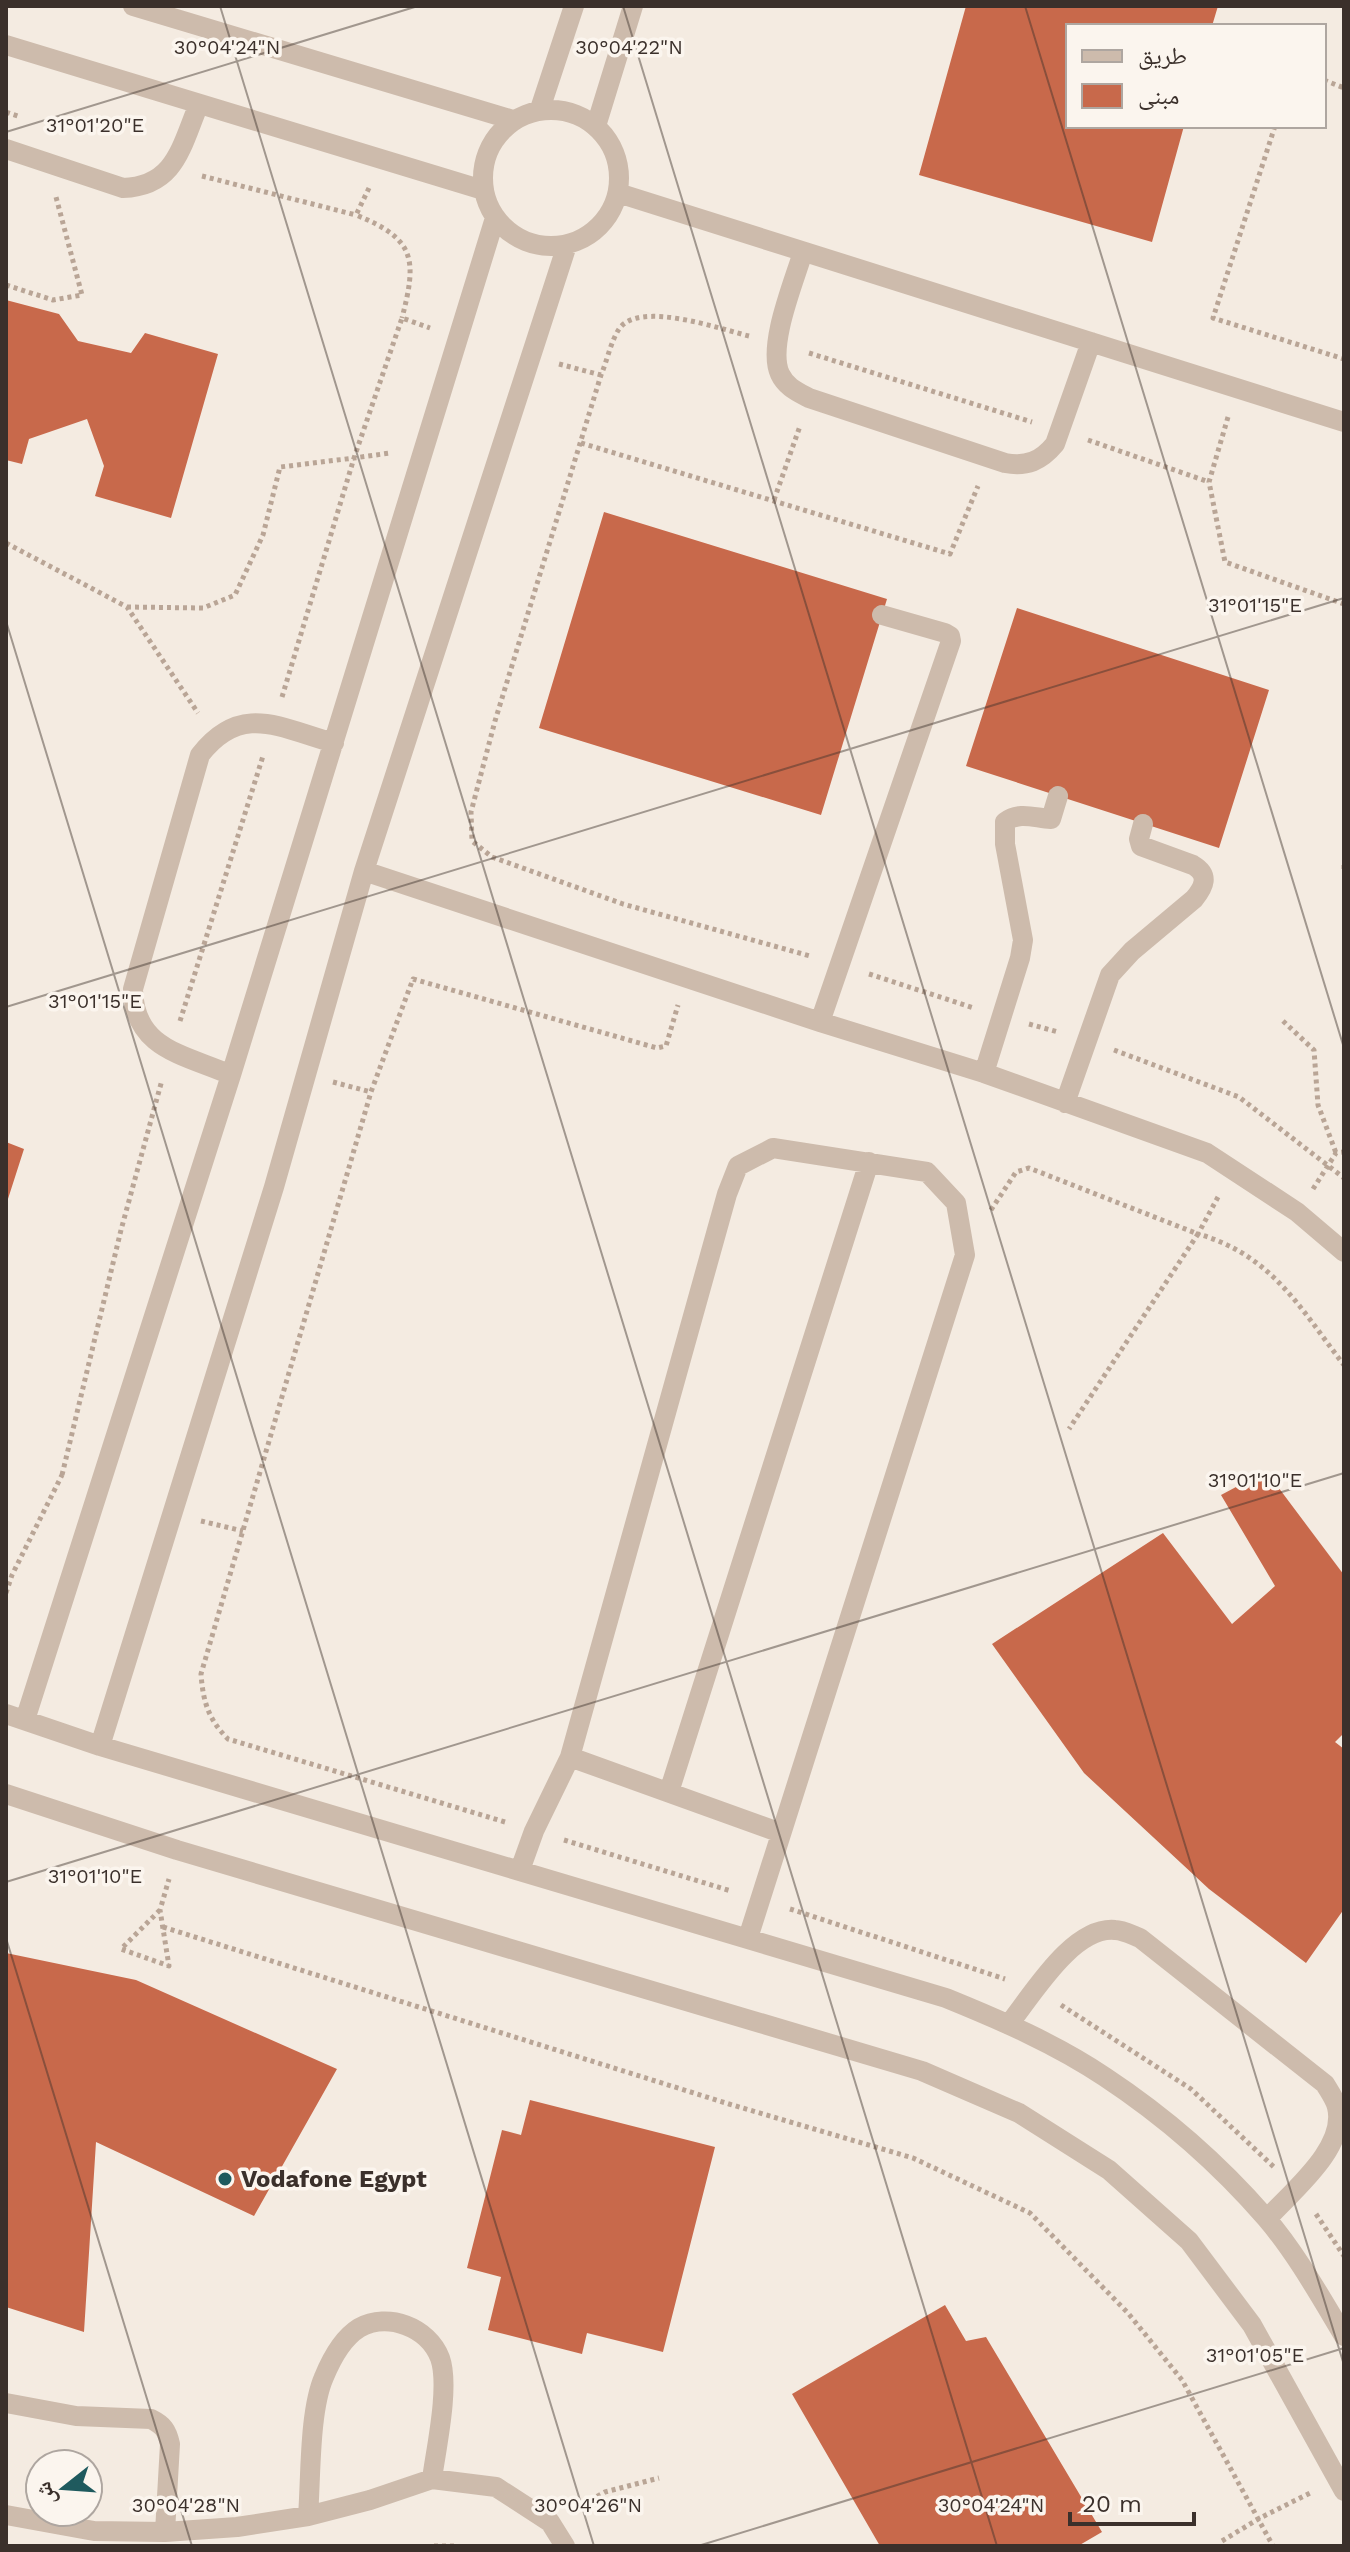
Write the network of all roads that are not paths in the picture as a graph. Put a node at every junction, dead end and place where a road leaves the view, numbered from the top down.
1 (133, 6) edge
2 (574, 6) edge
3 (633, 6) edge
4 (6, 45) edge
5 (199, 104) junction
6 (540, 109) junction
7 (513, 120) junction
8 (596, 126) junction
9 (6, 149) edge
10 (483, 190) junction
11 (618, 193) junction
12 (495, 218) junction
13 (567, 245) junction
14 (803, 252) junction
15 (1091, 342) junction
16 (1344, 422) edge
17 (882, 615) dead end
18 (334, 743) junction
19 (1058, 796) dead end
20 (1143, 824) dead end
21 (364, 871) junction
22 (820, 1022) junction
23 (984, 1073) junction
24 (231, 1075) junction
25 (1065, 1103) junction
26 (869, 1162) junction
27 (1344, 1252) edge
28 (16, 1717) edge
29 (100, 1746) junction
30 (570, 1757) junction
31 (669, 1792) junction
32 (6, 1794) edge
33 (781, 1833) junction
34 (520, 1870) junction
35 (748, 1938) junction
36 (1009, 2024) junction
37 (1267, 2219) junction
38 (1344, 2336) edge
39 (6, 2403) edge
40 (432, 2479) junction
41 (1340, 2485) edge
42 (6, 2515) edge
43 (308, 2516) junction
44 (165, 2532) junction
45 (565, 2546) edge

1 - 7 street
2 - 6 street
3 - 8 street
4 - 5 street
5 - 9 street
5 - 10 street
6 - 7 street
6 - 8 street
7 - 10 street
8 - 11 street
10 - 12 street
11 - 13 street
11 - 14 street
12 - 13 street
12 - 18 street
13 - 21 street
14 - 15 street
14 - 15 street
15 - 16 street
17 - 22 street
18 - 24 street
18 - 24 street
19 - 23 street
20 - 25 street
21 - 22 street
21 - 29 street
22 - 23 street
23 - 25 street
24 - 28 street
25 - 27 street
26 - 30 street
26 - 31 street
26 - 33 street
28 - 29 street
29 - 34 street
30 - 31 street
30 - 34 street
31 - 33 street
32 - 41 street
33 - 35 street
34 - 35 street
35 - 36 street
36 - 37 street
36 - 37 street
37 - 38 street
39 - 44 street
40 - 43 street
40 - 43 street
40 - 45 street
42 - 44 street
43 - 44 street

